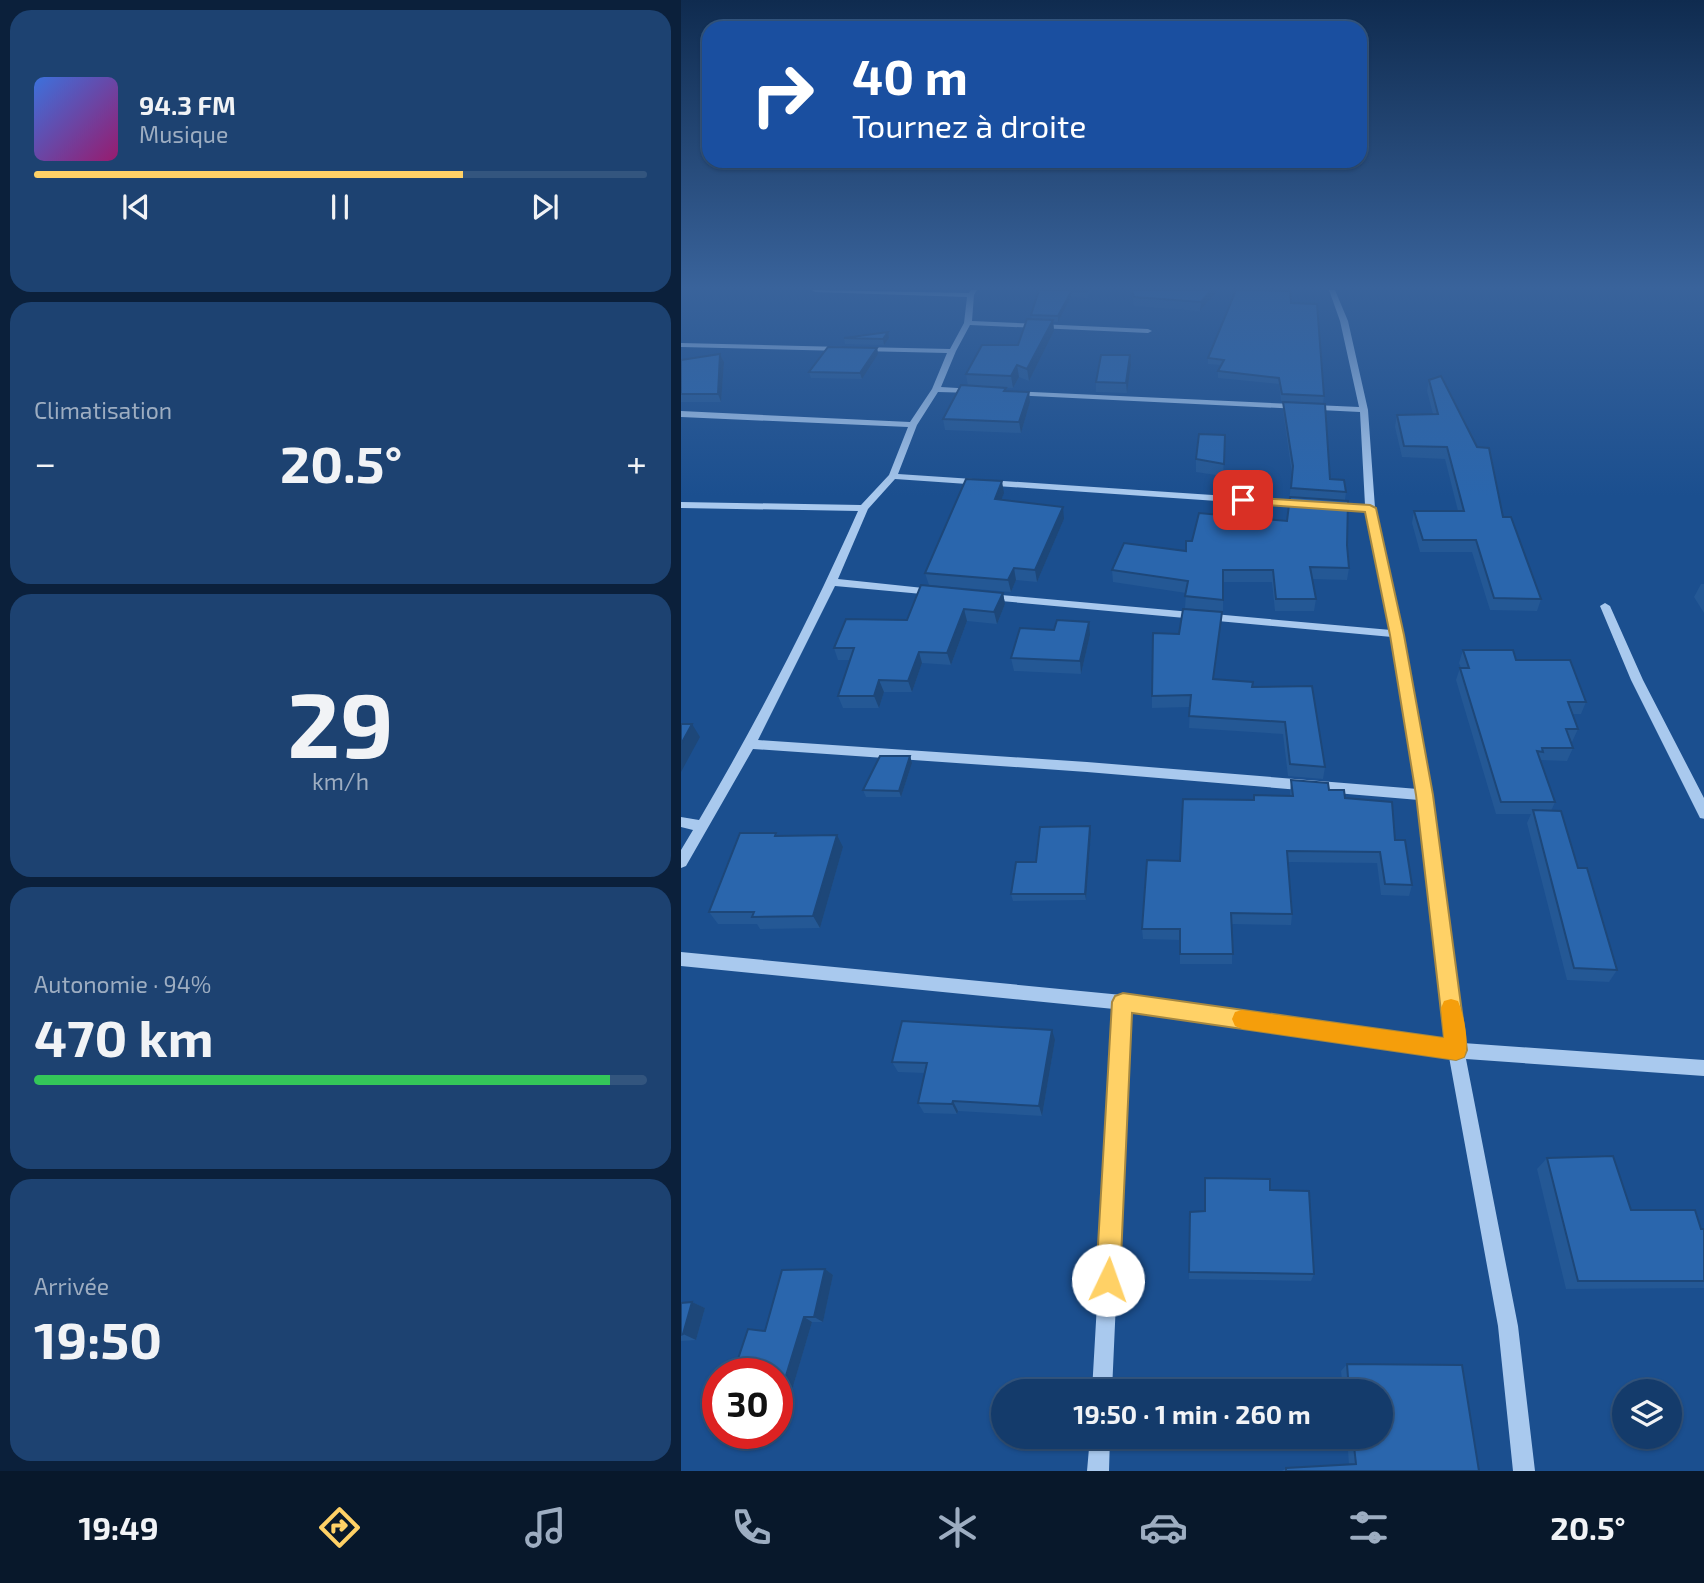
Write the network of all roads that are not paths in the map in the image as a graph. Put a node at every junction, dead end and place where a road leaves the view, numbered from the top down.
1 (949, 359) edge
2 (1352, 359) edge
3 (936, 389) junction
4 (991, 392) edge
5 (1005, 393) edge
6 (1364, 410) junction
7 (681, 414) edge
8 (913, 425) junction
9 (893, 476) junction
10 (681, 505) edge
11 (864, 508) junction
12 (1370, 508) junction
13 (832, 582) junction
14 (939, 592) edge
15 (979, 596) edge
16 (1605, 606) dead end
17 (1397, 635) junction
18 (750, 744) junction
19 (1425, 795) junction
20 (1704, 814) edge
21 (681, 822) edge
22 (703, 826) junction
23 (681, 862) edge
24 (681, 959) edge
25 (1123, 1002) junction
26 (1456, 1050) junction
27 (1704, 1068) edge
28 (1103, 1379) edge
29 (1099, 1449) edge
30 (1098, 1471) edge
31 (1525, 1471) edge

1 - 3 street
2 - 6 street
3 - 4 street
3 - 8 street
5 - 6 street
6 - 12 street
7 - 8 street
8 - 9 street
9 - 11 street
9 - 12 street
10 - 11 street
11 - 13 street
12 - 17 street
13 - 14 street
13 - 18 street
15 - 17 street
16 - 20 street
17 - 19 street
18 - 19 street
18 - 22 street
19 - 26 street
21 - 22 street
22 - 23 street
24 - 25 street
25 - 26 street
25 - 28 street
26 - 27 street
26 - 31 street
29 - 30 street

